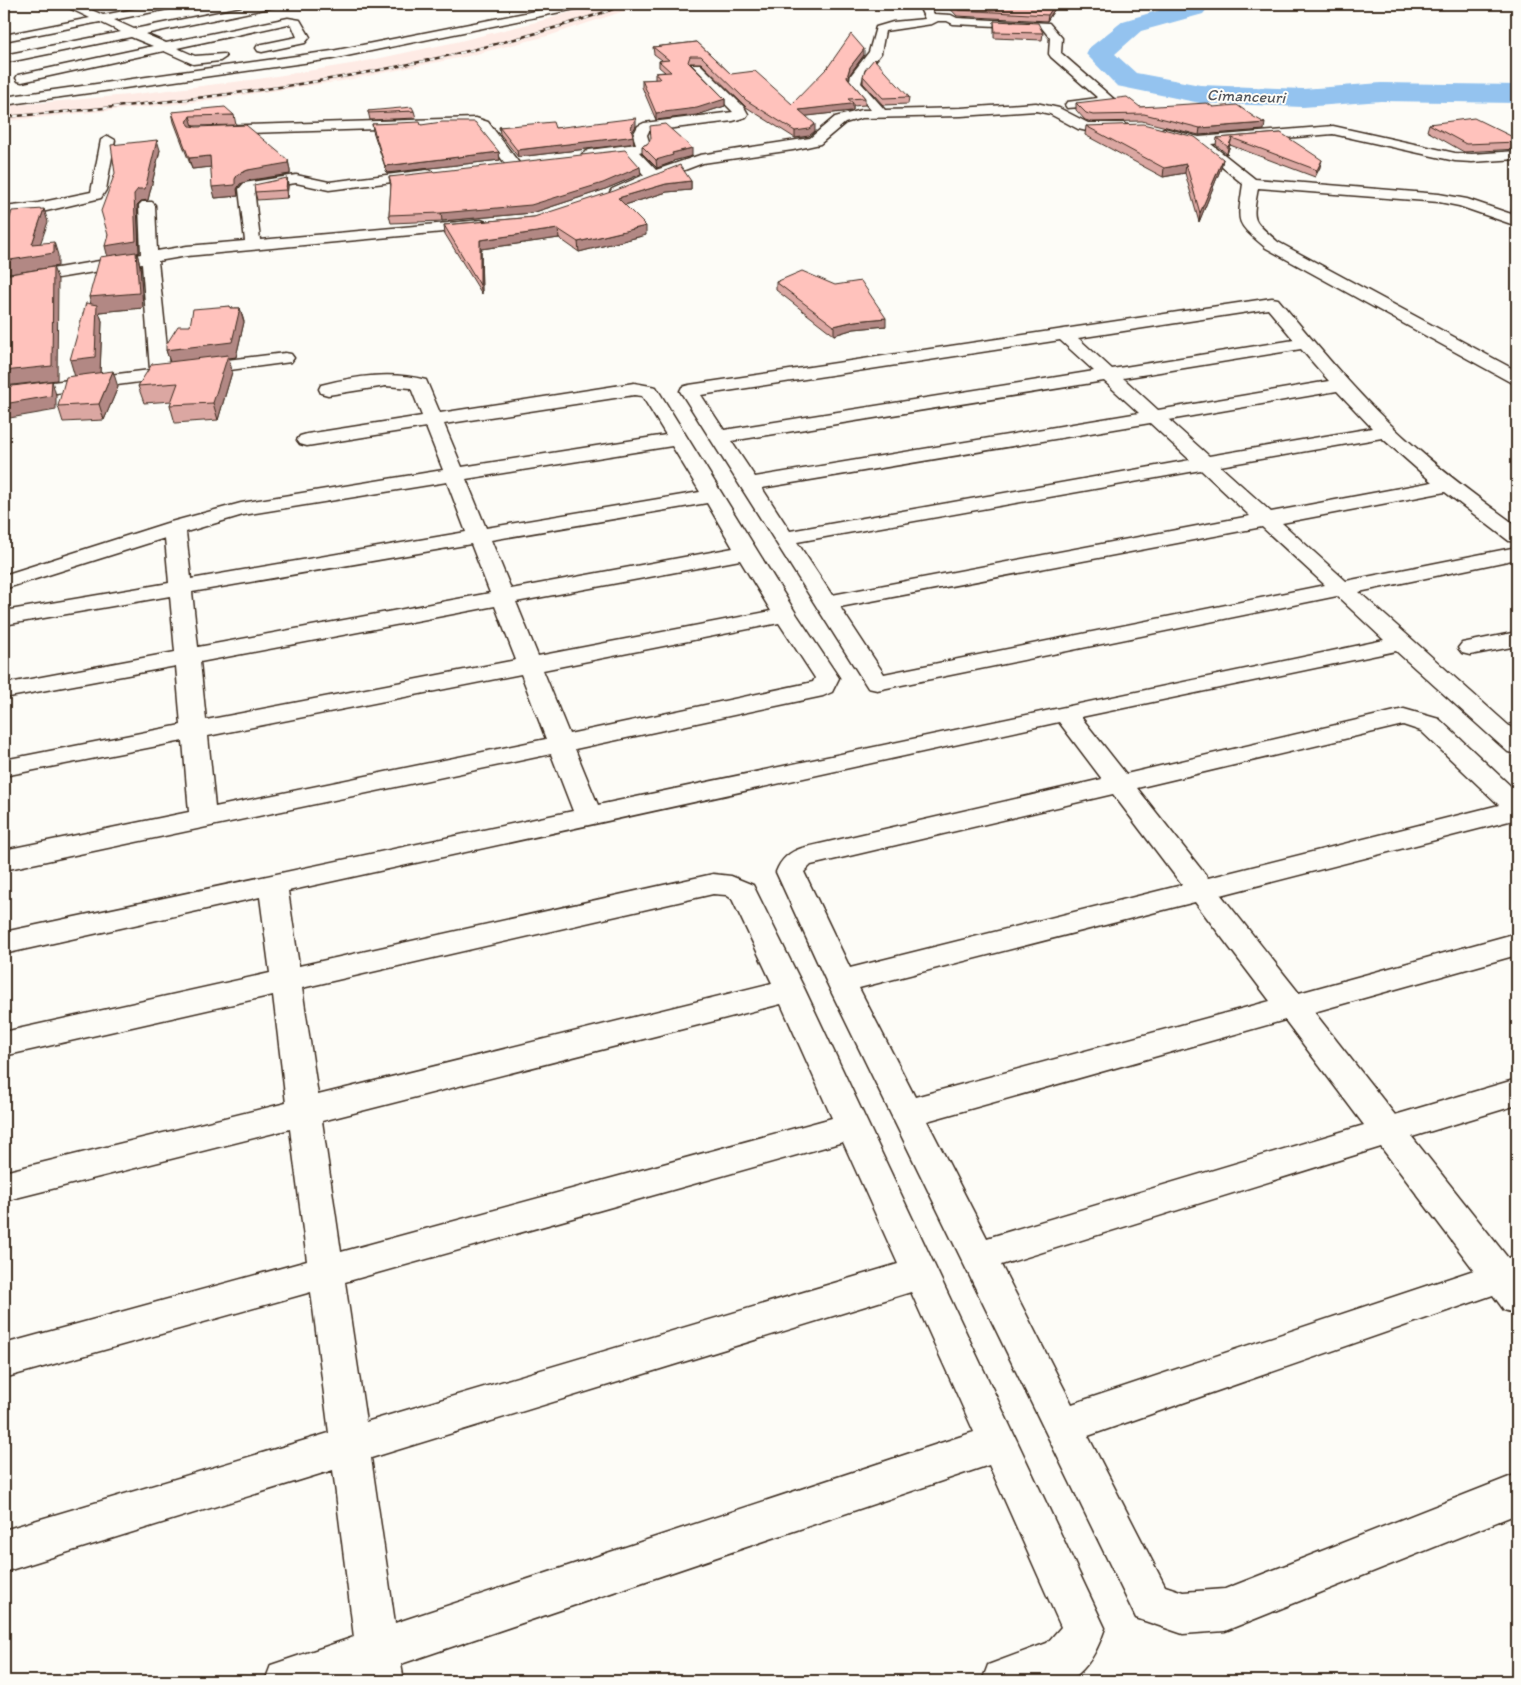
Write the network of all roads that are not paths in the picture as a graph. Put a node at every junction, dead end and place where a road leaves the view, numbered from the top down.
1 (177, 4) edge
2 (274, 4) edge
3 (585, 4) edge
4 (922, 4) edge
5 (71, 5) edge
6 (931, 17) junction
7 (102, 19) junction
8 (132, 33) junction
9 (4, 38) edge
10 (162, 47) junction
11 (252, 50) dead end
12 (233, 54) dead end
13 (4, 59) edge
14 (696, 66) edge
15 (22, 78) dead end
16 (4, 101) edge
17 (1046, 108) junction
18 (881, 113) junction
19 (198, 131) edge
20 (108, 140) dead end
21 (1199, 141) junction
22 (630, 150) junction
23 (1517, 155) edge
24 (576, 156) edge
25 (530, 161) edge
26 (512, 163) junction
27 (493, 166) edge
28 (445, 172) edge
29 (653, 176) junction
30 (1251, 183) junction
31 (600, 198) edge
32 (147, 205) dead end
33 (4, 211) edge
34 (1517, 220) edge
35 (494, 224) edge
36 (253, 244) junction
37 (149, 256) junction
38 (4, 282) edge
39 (1064, 334) junction
40 (1306, 343) junction
41 (285, 358) dead end
42 (160, 375) junction
43 (1108, 375) junction
44 (1517, 378) edge
45 (1341, 385) junction
46 (328, 389) dead end
47 (4, 394) edge
48 (1154, 417) junction
49 (434, 420) junction
50 (1386, 431) junction
51 (719, 437) junction
52 (677, 439) junction
53 (307, 440) dead end
54 (1205, 463) junction
55 (455, 475) junction
56 (749, 484) junction
57 (1448, 485) junction
58 (712, 496) junction
59 (1267, 520) junction
60 (175, 528) junction
61 (479, 536) junction
62 (1517, 536) edge
63 (784, 538) junction
64 (746, 552) junction
65 (1517, 553) edge
66 (4, 582) edge
67 (181, 588) junction
68 (1342, 588) junction
69 (503, 598) junction
70 (825, 603) junction
71 (785, 615) junction
72 (4, 618) edge
73 (1517, 639) edge
74 (1401, 643) junction
75 (1470, 648) dead end
76 (188, 657) junction
77 (530, 665) junction
78 (4, 691) edge
79 (1065, 713) junction
80 (195, 731) junction
81 (561, 744) junction
82 (1517, 746) edge
83 (4, 768) edge
84 (1118, 783) junction
85 (1517, 809) edge
86 (590, 817) junction
87 (203, 819) junction
88 (4, 860) edge
89 (273, 886) junction
90 (1201, 890) junction
91 (4, 943) edge
92 (1517, 944) edge
93 (286, 979) junction
94 (841, 981) junction
95 (790, 990) junction
96 (1291, 1006) junction
97 (4, 1044) edge
98 (1517, 1092) edge
99 (303, 1112) junction
100 (907, 1113) junction
101 (853, 1126) junction
102 (1388, 1131) junction
103 (4, 1187) edge
104 (978, 1256) junction
105 (325, 1272) junction
106 (920, 1273) junction
107 (1512, 1282) edge
108 (4, 1361) edge
109 (1062, 1426) junction
110 (998, 1443) junction
111 (350, 1447) junction
112 (1517, 1494) edge
113 (4, 1552) edge
114 (380, 1666) edge
115 (288, 1681) edge
116 (1004, 1681) edge

1 - 7 street
2 - 8 street
3 - 16 street
4 - 6 street
5 - 7 street
6 - 17 street
6 - 18 street
7 - 8 street
7 - 9 street
8 - 10 street
8 - 13 street
10 - 11 street
10 - 12 street
10 - 15 street
14 - 22 street
17 - 18 street
17 - 21 street
18 - 29 street
19 - 26 street
20 - 33 street
21 - 23 street
21 - 30 street
22 - 24 street
22 - 29 street
25 - 26 street
26 - 27 street
28 - 36 street
29 - 31 street
30 - 34 street
30 - 44 street
32 - 37 street
35 - 36 street
36 - 37 street
37 - 38 street
37 - 42 street
39 - 40 street
39 - 43 street
39 - 51 street
40 - 43 street
40 - 45 street
41 - 42 street
42 - 47 street
43 - 48 street
43 - 51 street
45 - 48 street
45 - 50 street
46 - 49 street
48 - 54 street
48 - 56 street
49 - 52 street
49 - 53 street
49 - 55 street
50 - 54 street
50 - 57 street
51 - 56 street
52 - 55 street
52 - 58 street
54 - 59 street
54 - 63 street
55 - 60 street
55 - 61 street
56 - 63 street
57 - 59 street
57 - 62 street
58 - 61 street
58 - 64 street
59 - 68 street
59 - 70 street
60 - 66 street
60 - 67 street
61 - 67 street
61 - 69 street
63 - 70 street
64 - 69 street
64 - 71 street
65 - 68 street
67 - 72 street
67 - 76 street
68 - 70 street
68 - 74 street
69 - 76 street
69 - 77 street
71 - 77 street
71 - 81 street
73 - 75 street
74 - 79 street
74 - 82 street
76 - 78 street
76 - 80 street
77 - 80 street
77 - 81 street
79 - 84 street
79 - 86 street
80 - 83 street
80 - 87 street
81 - 86 street
81 - 87 street
84 - 85 street
84 - 90 street
84 - 94 street
85 - 90 street
86 - 89 street
87 - 88 street
89 - 91 street
89 - 93 street
90 - 94 street
90 - 96 street
92 - 96 street
93 - 95 street
93 - 97 street
93 - 99 street
94 - 100 street
95 - 99 street
95 - 101 street
96 - 100 street
96 - 102 street
98 - 102 street
99 - 103 street
99 - 105 street
100 - 104 street
101 - 105 street
101 - 106 street
102 - 104 street
102 - 107 street
104 - 109 street
105 - 108 street
105 - 111 street
106 - 110 street
106 - 111 street
107 - 109 street
109 - 112 street
110 - 114 street
110 - 116 street
111 - 113 street
111 - 114 street
114 - 115 street

